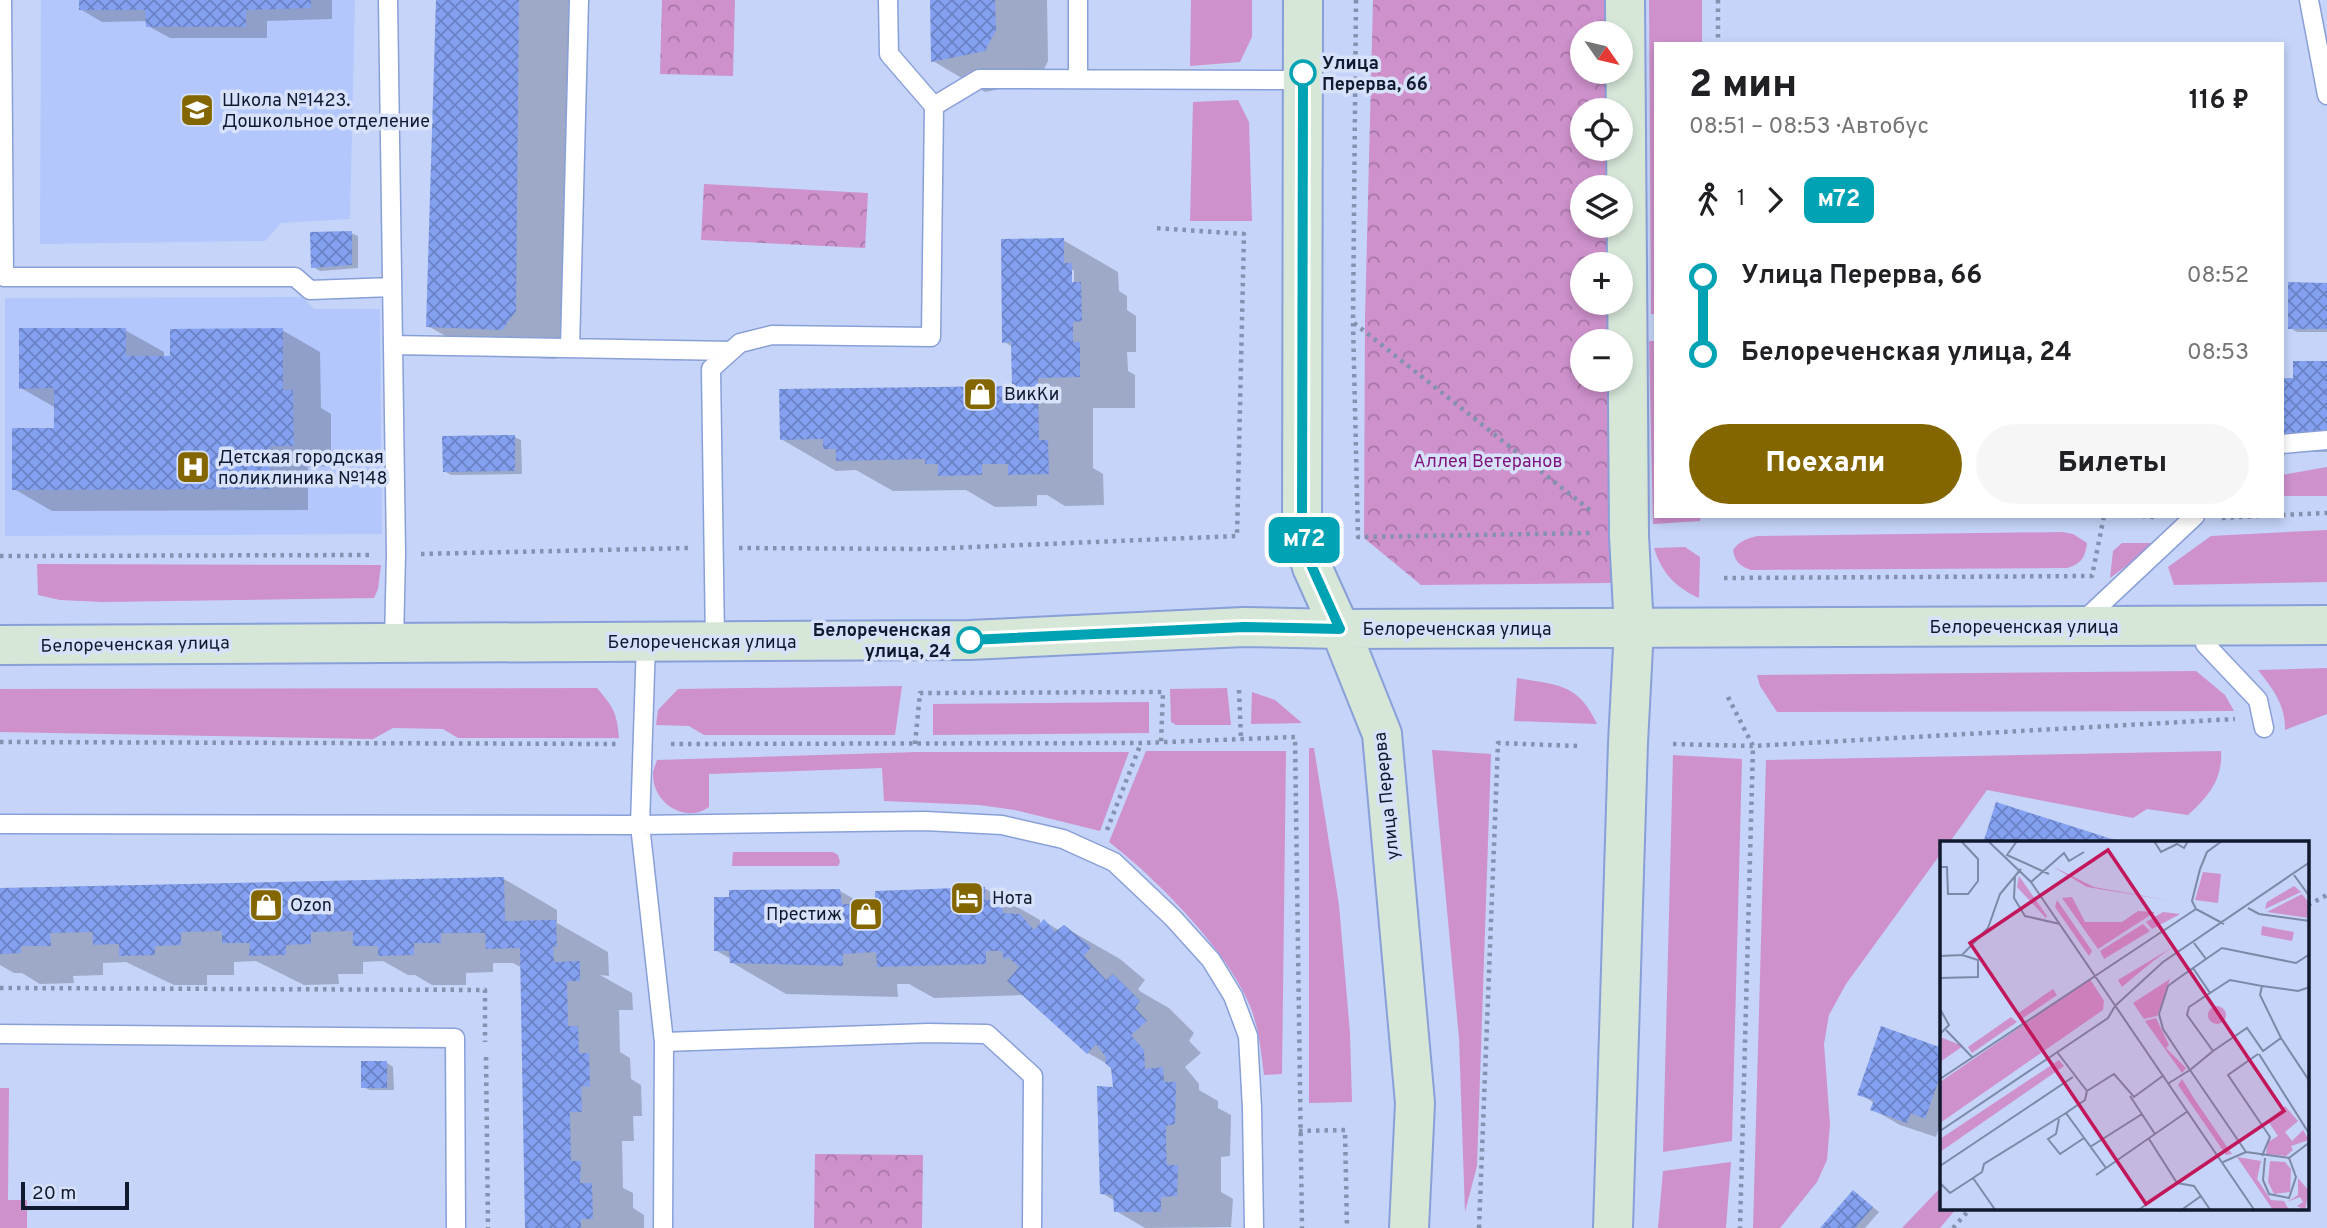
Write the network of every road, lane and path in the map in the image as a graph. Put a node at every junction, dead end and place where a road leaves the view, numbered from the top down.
1 (2, 0) edge
2 (388, 0) edge
3 (579, 0) edge
4 (888, 0) edge
5 (1079, 0) edge
6 (1303, 0) edge
7 (1356, 0) edge
8 (1625, 0) edge
9 (1718, 0) edge
10 (2309, 0) edge
11 (1718, 42) edge
12 (1078, 79) junction
13 (1303, 80) junction
14 (2327, 95) edge
15 (934, 106) junction
16 (1154, 228) dead end
17 (2, 279) edge
18 (392, 287) junction
19 (1353, 322) junction
20 (393, 345) junction
21 (570, 348) junction
22 (731, 351) junction
23 (2327, 440) edge
24 (2284, 444) edge
25 (2327, 513) edge
26 (1594, 514) dead end
27 (2284, 515) edge
28 (2104, 518) edge
29 (2192, 518) edge
30 (1594, 533) dead end
31 (714, 548) junction
32 (396, 554) junction
33 (0, 556) edge
34 (1724, 578) dead end
35 (2327, 625) edge
36 (1634, 628) junction
37 (2076, 628) junction
38 (1340, 629) junction
39 (394, 642) junction
40 (646, 642) junction
41 (715, 642) junction
42 (2205, 644) dead end
43 (0, 646) edge
44 (1240, 690) dead end
45 (1728, 697) dead end
46 (2263, 723) joint
47 (1241, 739) junction
48 (0, 742) edge
49 (1161, 742) junction
50 (1141, 743) junction
51 (643, 744) junction
52 (915, 744) junction
53 (1673, 744) dead end
54 (1578, 746) dead end
55 (1754, 746) junction
56 (1111, 821) dead end
57 (0, 824) edge
58 (640, 825) junction
59 (2327, 895) edge
60 (2310, 904) edge
61 (0, 1034) edge
62 (664, 1042) junction
63 (1299, 1131) junction
64 (1969, 1210) edge
65 (456, 1228) edge
66 (663, 1228) edge
67 (1032, 1228) edge
68 (1254, 1228) edge
69 (1302, 1228) edge
70 (1347, 1228) edge
71 (1409, 1228) edge
72 (1479, 1228) edge
73 (1613, 1228) edge
74 (1740, 1228) edge
75 (1953, 1228) edge

1 - 17 lane
2 - 18 lane
3 - 21 lane
4 - 15 lane
5 - 12 lane
6 - 13 main road, улица Перерва
7 - 19 path
8 - 36 main road
9 - 11 path
10 - 14 lane
12 - 13 lane
12 - 15 lane
13 - 38 main road, улица Перерва
15 - 22 lane
16 - 31 path
17 - 18 lane
18 - 20 lane
19 - 26 path
19 - 30 path
20 - 21 lane
20 - 32 lane
21 - 22 lane
22 - 31 lane
23 - 24 lane
25 - 27 path
28 - 34 path
29 - 37 lane
31 - 32 path
31 - 41 lane
32 - 33 path
32 - 39 lane
35 - 37 main road, Белореченская улица
36 - 37 main road, Белореченская улица
36 - 38 main road, Белореченская улица
36 - 73 main road
38 - 41 main road, Белореченская улица
38 - 71 main road, улица Перерва
39 - 40 main road, Белореченская улица
39 - 43 main road, Белореченская улица
40 - 41 main road, Белореченская улица
40 - 51 lane
42 - 46 lane
44 - 47 path
45 - 55 path
46 - 55 path
47 - 49 path
47 - 63 path
48 - 51 path
49 - 50 path
49 - 52 path
50 - 52 path
50 - 56 path
51 - 52 path
51 - 58 lane
53 - 55 path
54 - 72 path
55 - 74 path
57 - 58 lane
58 - 62 lane
58 - 68 lane
59 - 60 path
61 - 65 lane
62 - 66 lane
62 - 67 lane
63 - 69 path
63 - 70 path
64 - 75 path

